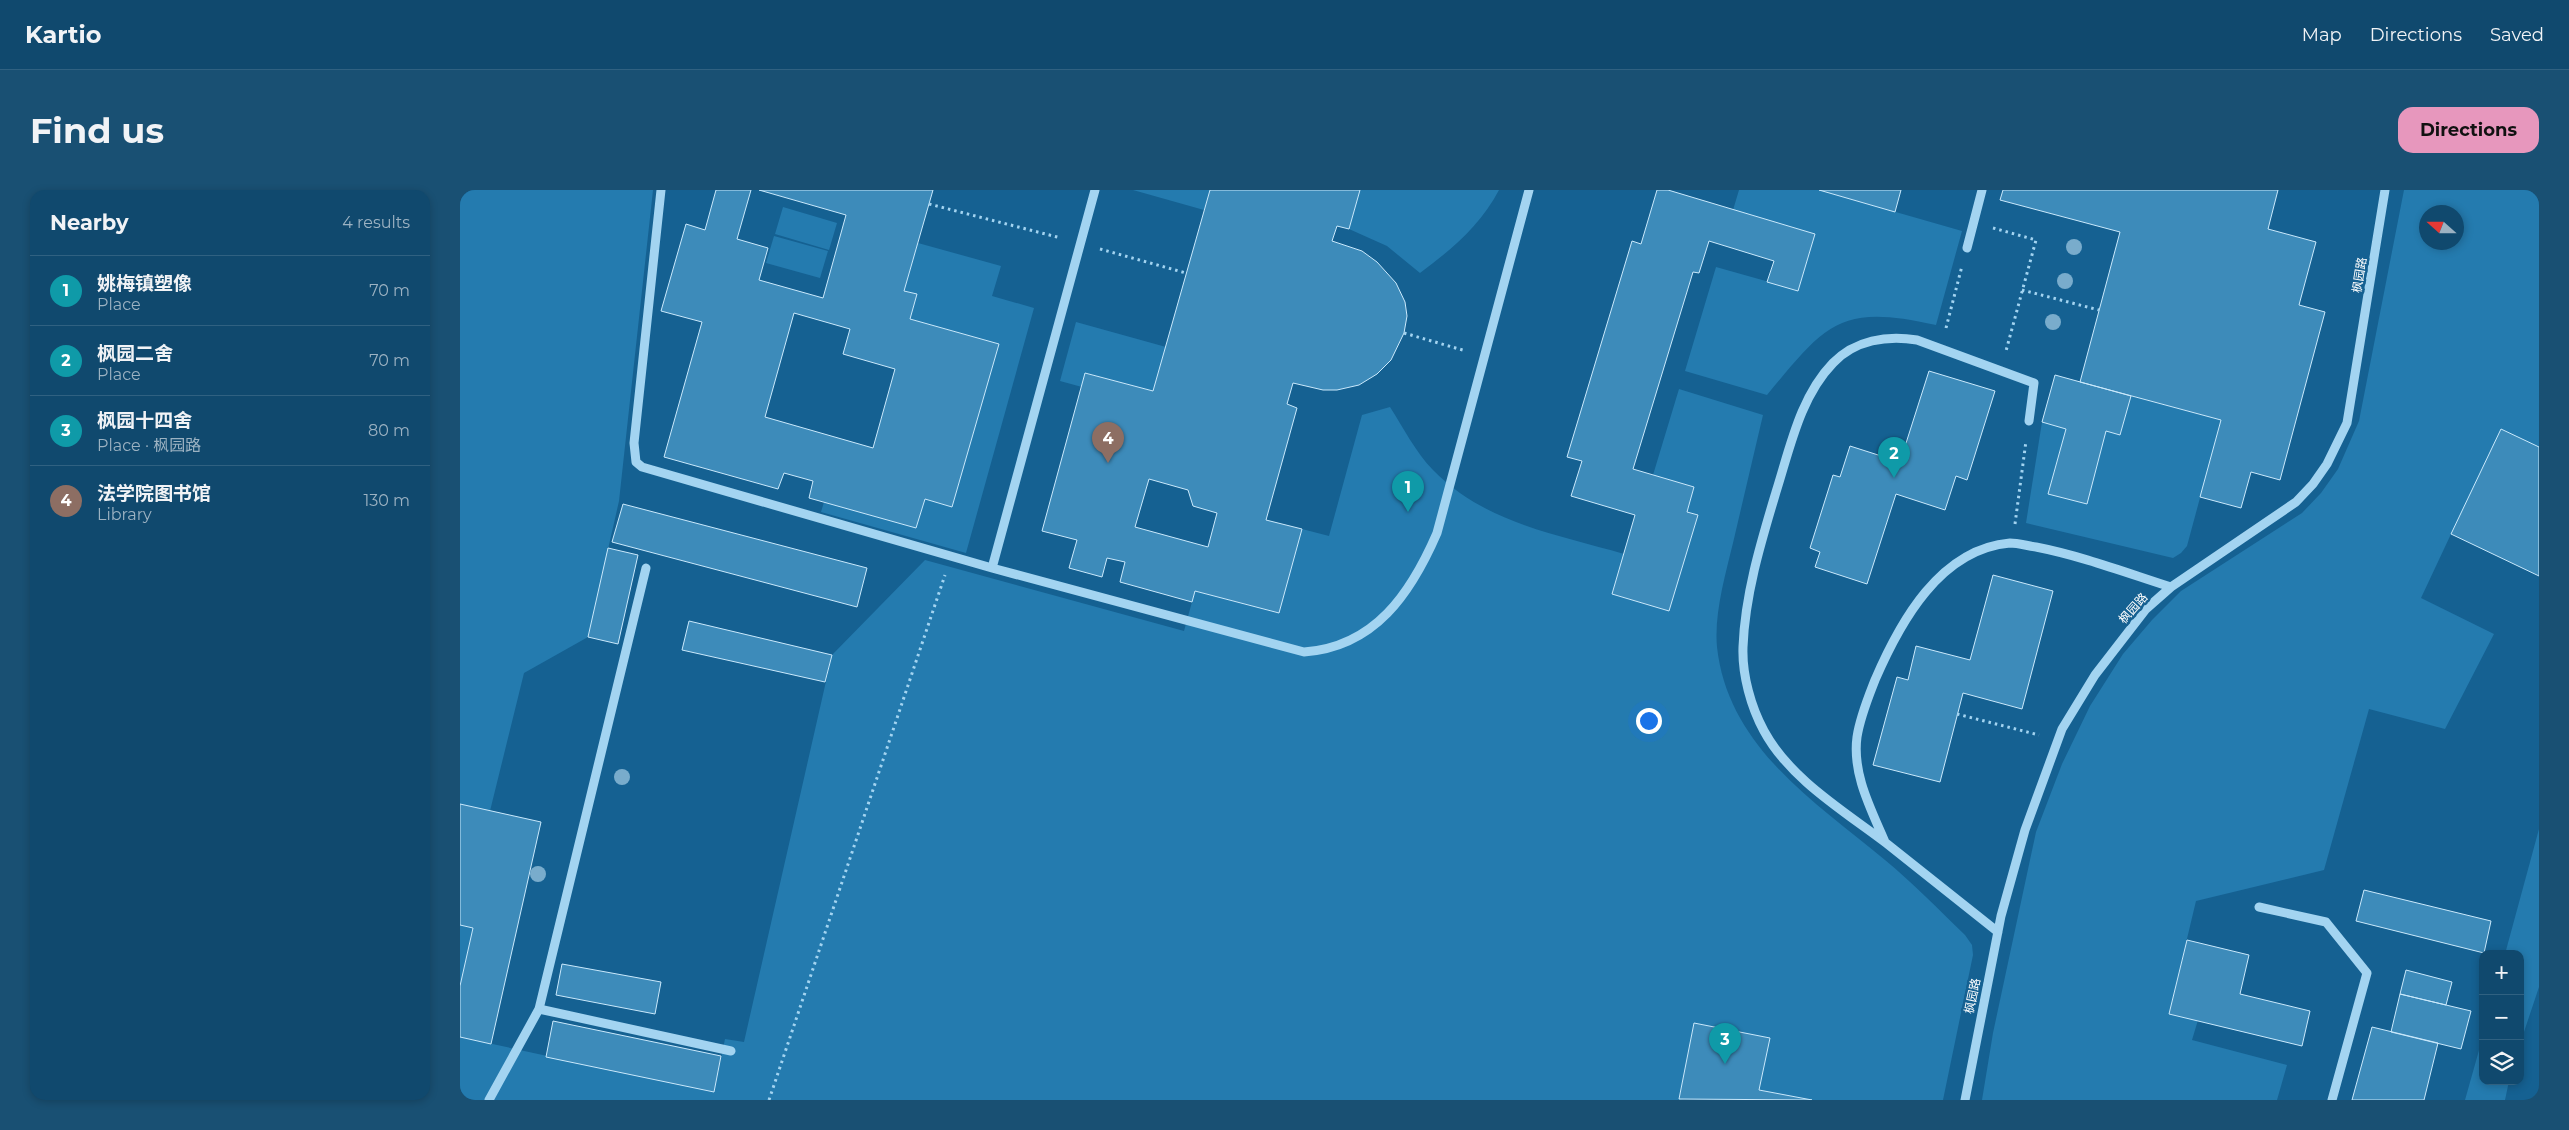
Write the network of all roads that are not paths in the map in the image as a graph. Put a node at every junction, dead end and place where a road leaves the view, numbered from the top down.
1 (661, 190) edge
2 (1095, 190) edge
3 (1530, 190) edge
4 (1982, 190) edge
5 (2385, 190) edge
6 (1967, 248) road end
7 (2029, 421) road end
8 (646, 568) dead end
9 (992, 568) junction
10 (2171, 587) junction
11 (1885, 842) junction
12 (2259, 907) dead end
13 (1998, 932) junction
14 (539, 1009) junction
15 (731, 1051) dead end
16 (489, 1100) edge
17 (1965, 1100) edge
18 (2332, 1100) edge

1 - 9 street
2 - 9 street
3 - 9 street
4 - 6 street
5 - 10 street, 枫园路
7 - 11 street
8 - 14 street
10 - 11 street
10 - 13 street, 枫园路
11 - 13 street
12 - 18 street
13 - 17 street, 枫园路
14 - 15 street
14 - 16 street

